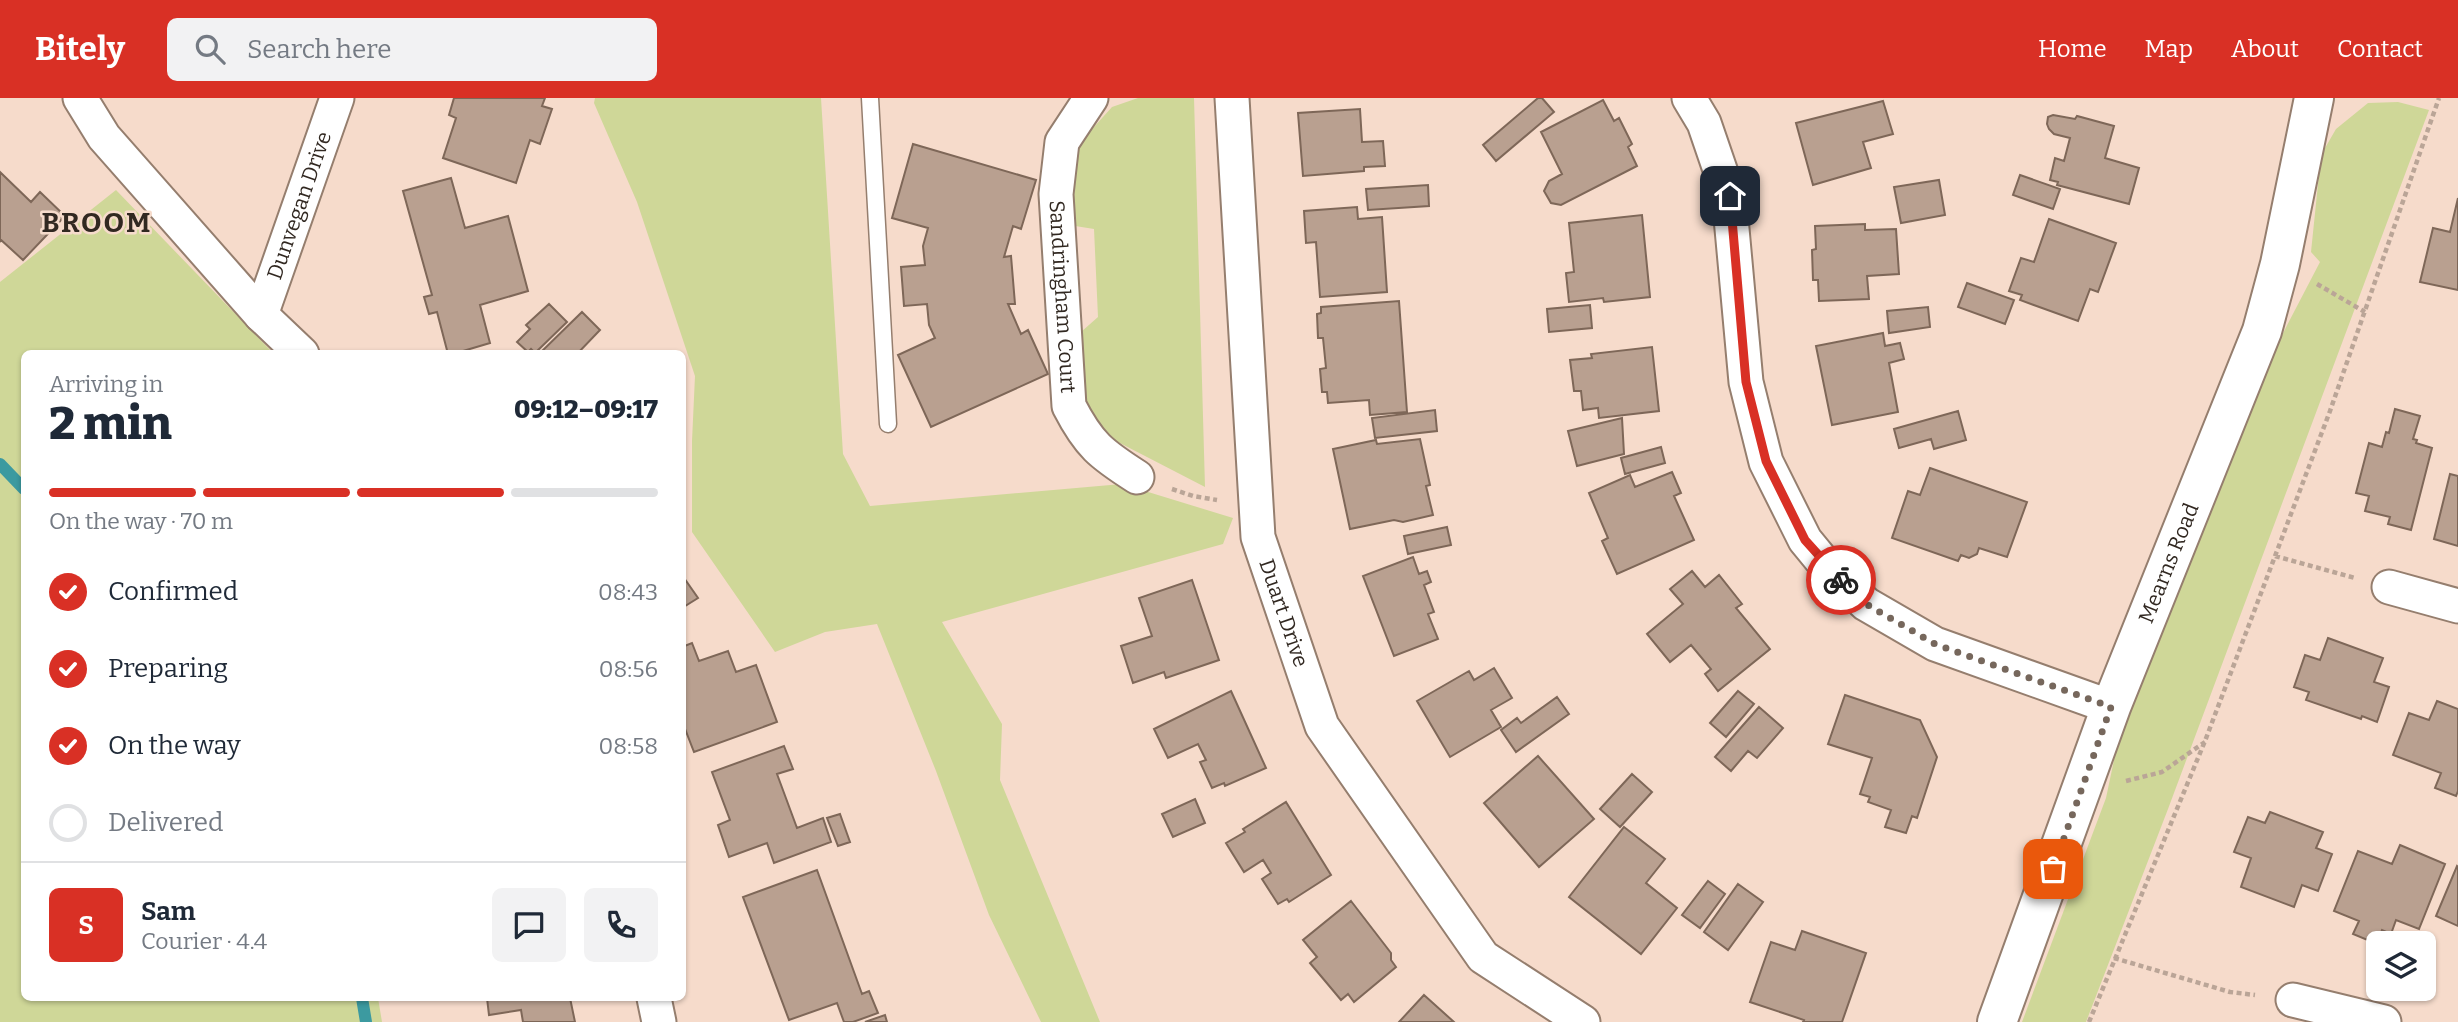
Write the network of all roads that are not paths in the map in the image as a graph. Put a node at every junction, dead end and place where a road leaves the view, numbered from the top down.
1 (80, 98) edge
2 (337, 98) edge
3 (870, 98) edge
4 (1091, 98) edge
5 (1232, 98) edge
6 (1689, 98) edge
7 (2314, 98) edge
8 (261, 315) junction
9 (298, 350) edge
10 (888, 424) dead end
11 (1137, 477) road end
12 (2389, 587) road end
13 (2458, 606) edge
14 (2111, 707) junction
15 (2293, 1000) road end
16 (655, 1001) edge
17 (659, 1022) edge
18 (1583, 1022) edge
19 (1997, 1022) edge
20 (2384, 1022) edge

1 - 8 street
2 - 8 street, Dunvegan Drive
3 - 10 lane
4 - 11 street, Sandringham Court
5 - 18 street, Duart Drive
6 - 14 street
7 - 14 street, Mearns Road
8 - 9 street
12 - 13 street
14 - 19 street, Mearns Road
15 - 20 street
16 - 17 street

